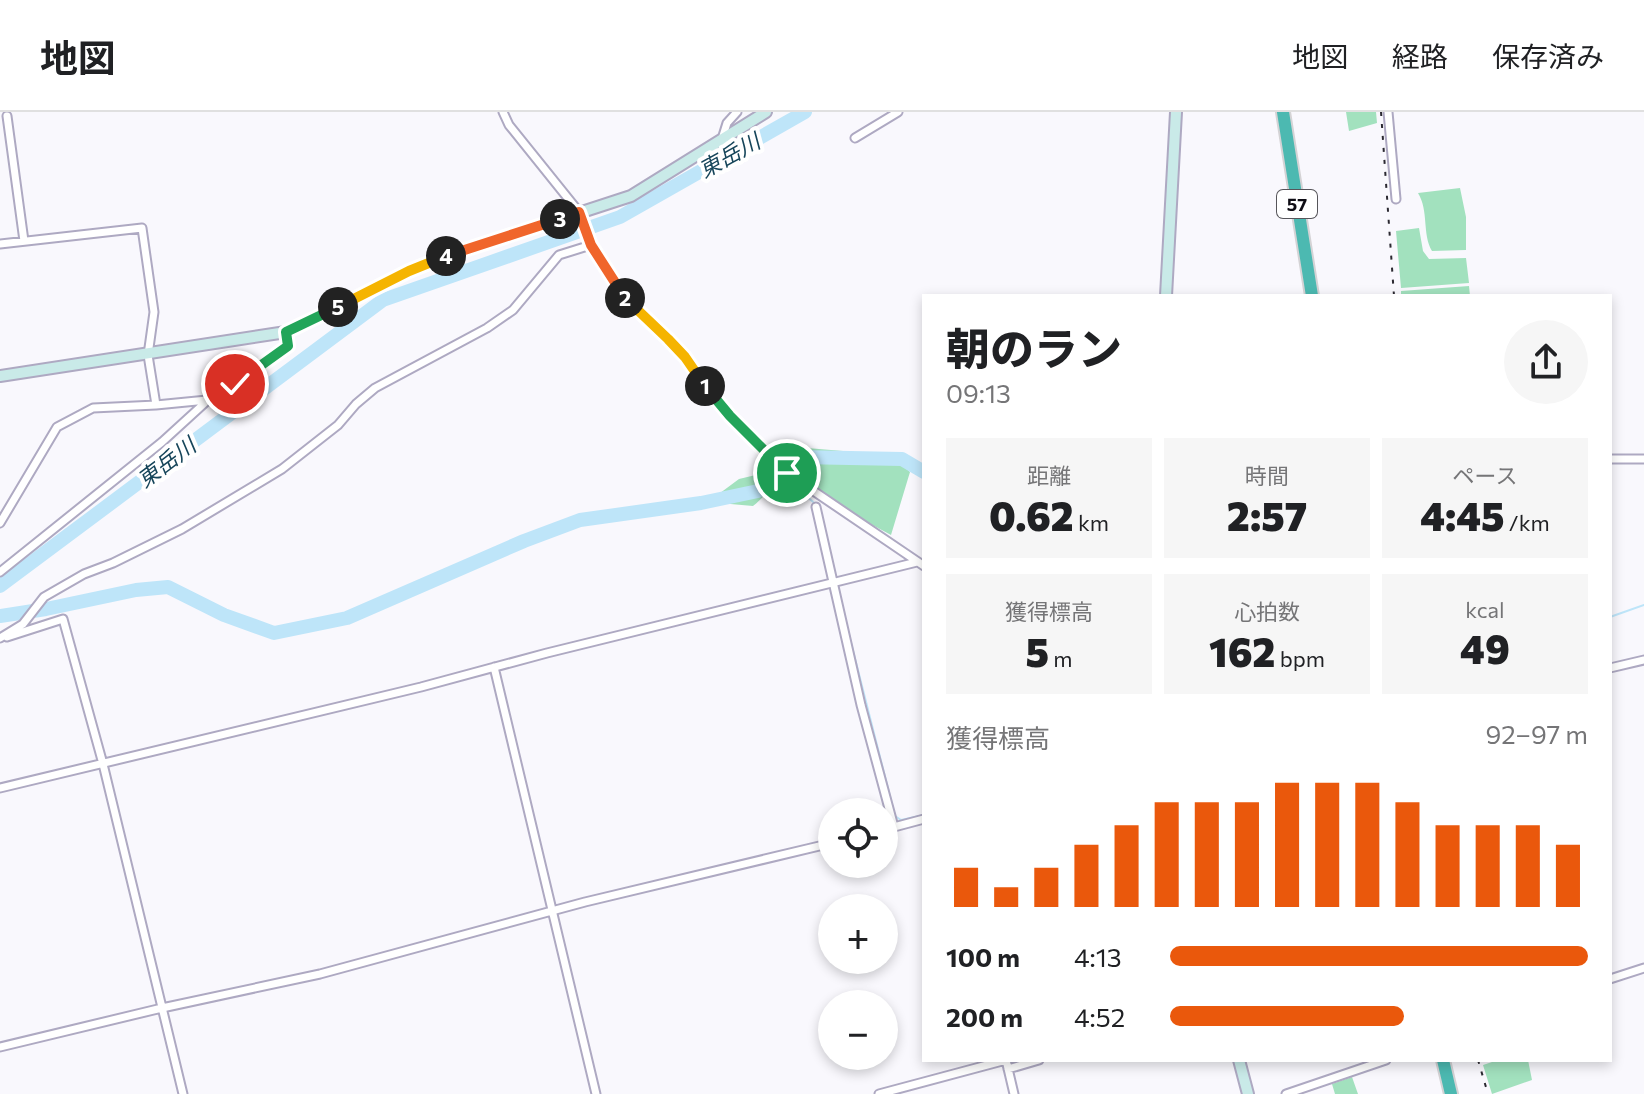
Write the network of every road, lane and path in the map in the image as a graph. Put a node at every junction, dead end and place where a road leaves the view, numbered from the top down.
1 (503, 112) edge
2 (737, 112) edge
3 (766, 112) edge
4 (898, 112) edge
5 (1176, 112) edge
6 (1283, 112) edge
7 (1388, 112) edge
8 (5, 115) edge
9 (855, 138) dead end
10 (722, 139) junction
11 (1396, 199) dead end
12 (579, 212) junction
13 (24, 241) junction
14 (0, 244) edge
15 (591, 245) junction
16 (1166, 294) edge
17 (1312, 294) edge
18 (286, 332) junction
19 (148, 355) junction
20 (0, 376) edge
21 (208, 400) junction
22 (156, 405) junction
23 (1612, 459) edge
24 (1644, 459) edge
25 (816, 507) dead end
26 (0, 523) edge
27 (921, 564) edge
28 (0, 572) edge
29 (833, 583) junction
30 (0, 638) edge
31 (1644, 660) edge
32 (494, 667) junction
33 (1612, 668) edge
34 (103, 764) junction
35 (0, 788) edge
36 (886, 798) edge
37 (922, 820) edge
38 (898, 826) edge
39 (818, 846) edge
40 (552, 911) junction
41 (1644, 968) edge
42 (1612, 978) edge
43 (162, 1008) junction
44 (0, 1047) edge
45 (1240, 1062) edge
46 (1380, 1062) edge
47 (1443, 1062) edge
48 (1006, 1063) edge
49 (183, 1094) edge
50 (596, 1094) edge
51 (879, 1094) edge
52 (1014, 1094) edge
53 (1248, 1094) edge
54 (1286, 1094) edge
55 (1451, 1094) edge

1 - 12 street
2 - 10 street
3 - 10 street
4 - 9 street
5 - 16 street
6 - 17 highway, 57
7 - 11 street
8 - 13 street
10 - 12 street
12 - 15 street
12 - 18 street
13 - 14 street
13 - 19 street
15 - 27 street
15 - 30 street
18 - 19 street
18 - 21 street
19 - 20 street
19 - 22 street
21 - 22 street
21 - 28 street
22 - 26 street
23 - 24 street
25 - 29 street
27 - 29 street
29 - 32 street
29 - 36 street
30 - 34 street
31 - 33 street
32 - 34 street
32 - 40 street
34 - 35 street
34 - 43 street
37 - 38 street
39 - 40 street
40 - 43 street
40 - 50 street
41 - 42 street
43 - 44 street
43 - 49 street
45 - 53 street
46 - 54 street
47 - 55 highway
48 - 51 street
48 - 52 street

